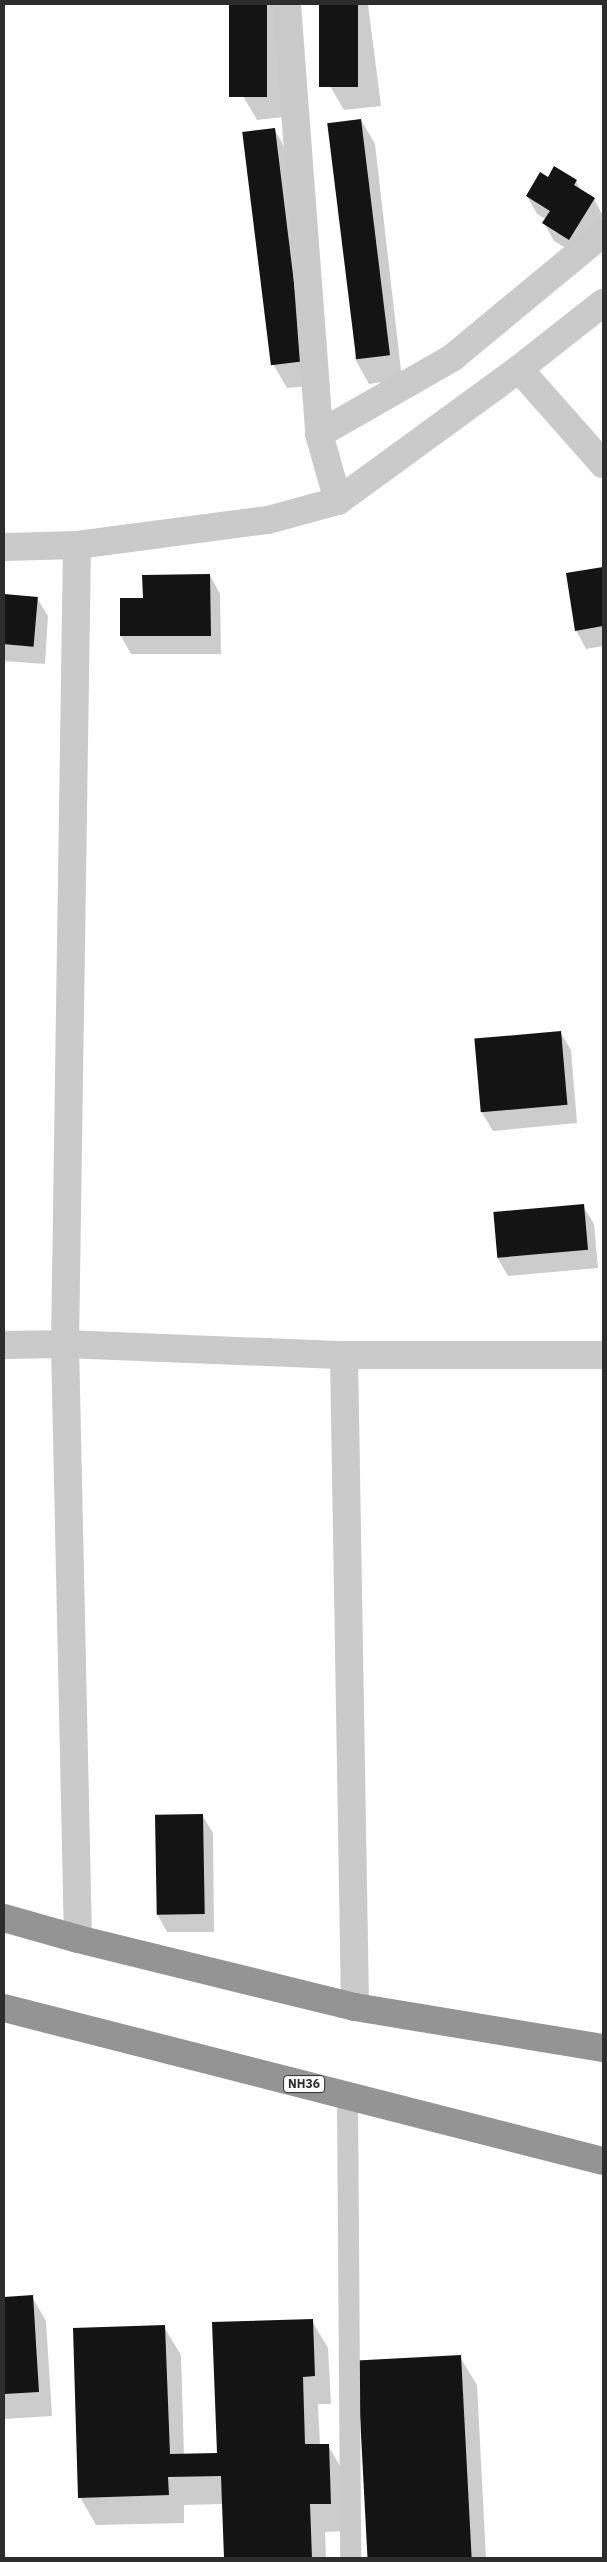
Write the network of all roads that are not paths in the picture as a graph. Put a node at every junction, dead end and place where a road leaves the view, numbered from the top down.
1 (287, 4) edge
2 (603, 233) edge
3 (603, 303) edge
4 (518, 368) junction
5 (319, 434) junction
6 (603, 464) edge
7 (338, 501) junction
8 (77, 545) junction
9 (4, 547) edge
10 (66, 1344) junction
11 (4, 1345) edge
12 (344, 1355) junction
13 (603, 1355) edge
14 (4, 1918) edge
15 (78, 1939) junction
16 (355, 2007) junction
17 (4, 2008) edge
18 (603, 2048) edge
19 (347, 2096) junction
20 (603, 2161) edge
21 (350, 2558) edge

1 - 5 street
2 - 5 street
3 - 4 street
4 - 6 street
4 - 7 street
5 - 7 street
7 - 8 street
8 - 9 street
8 - 10 street
10 - 11 street
10 - 12 street
10 - 15 street
12 - 13 street
12 - 16 street
14 - 15 highway
15 - 16 highway
16 - 18 highway
17 - 19 highway, NH36
19 - 20 highway, NH36
19 - 21 lane

